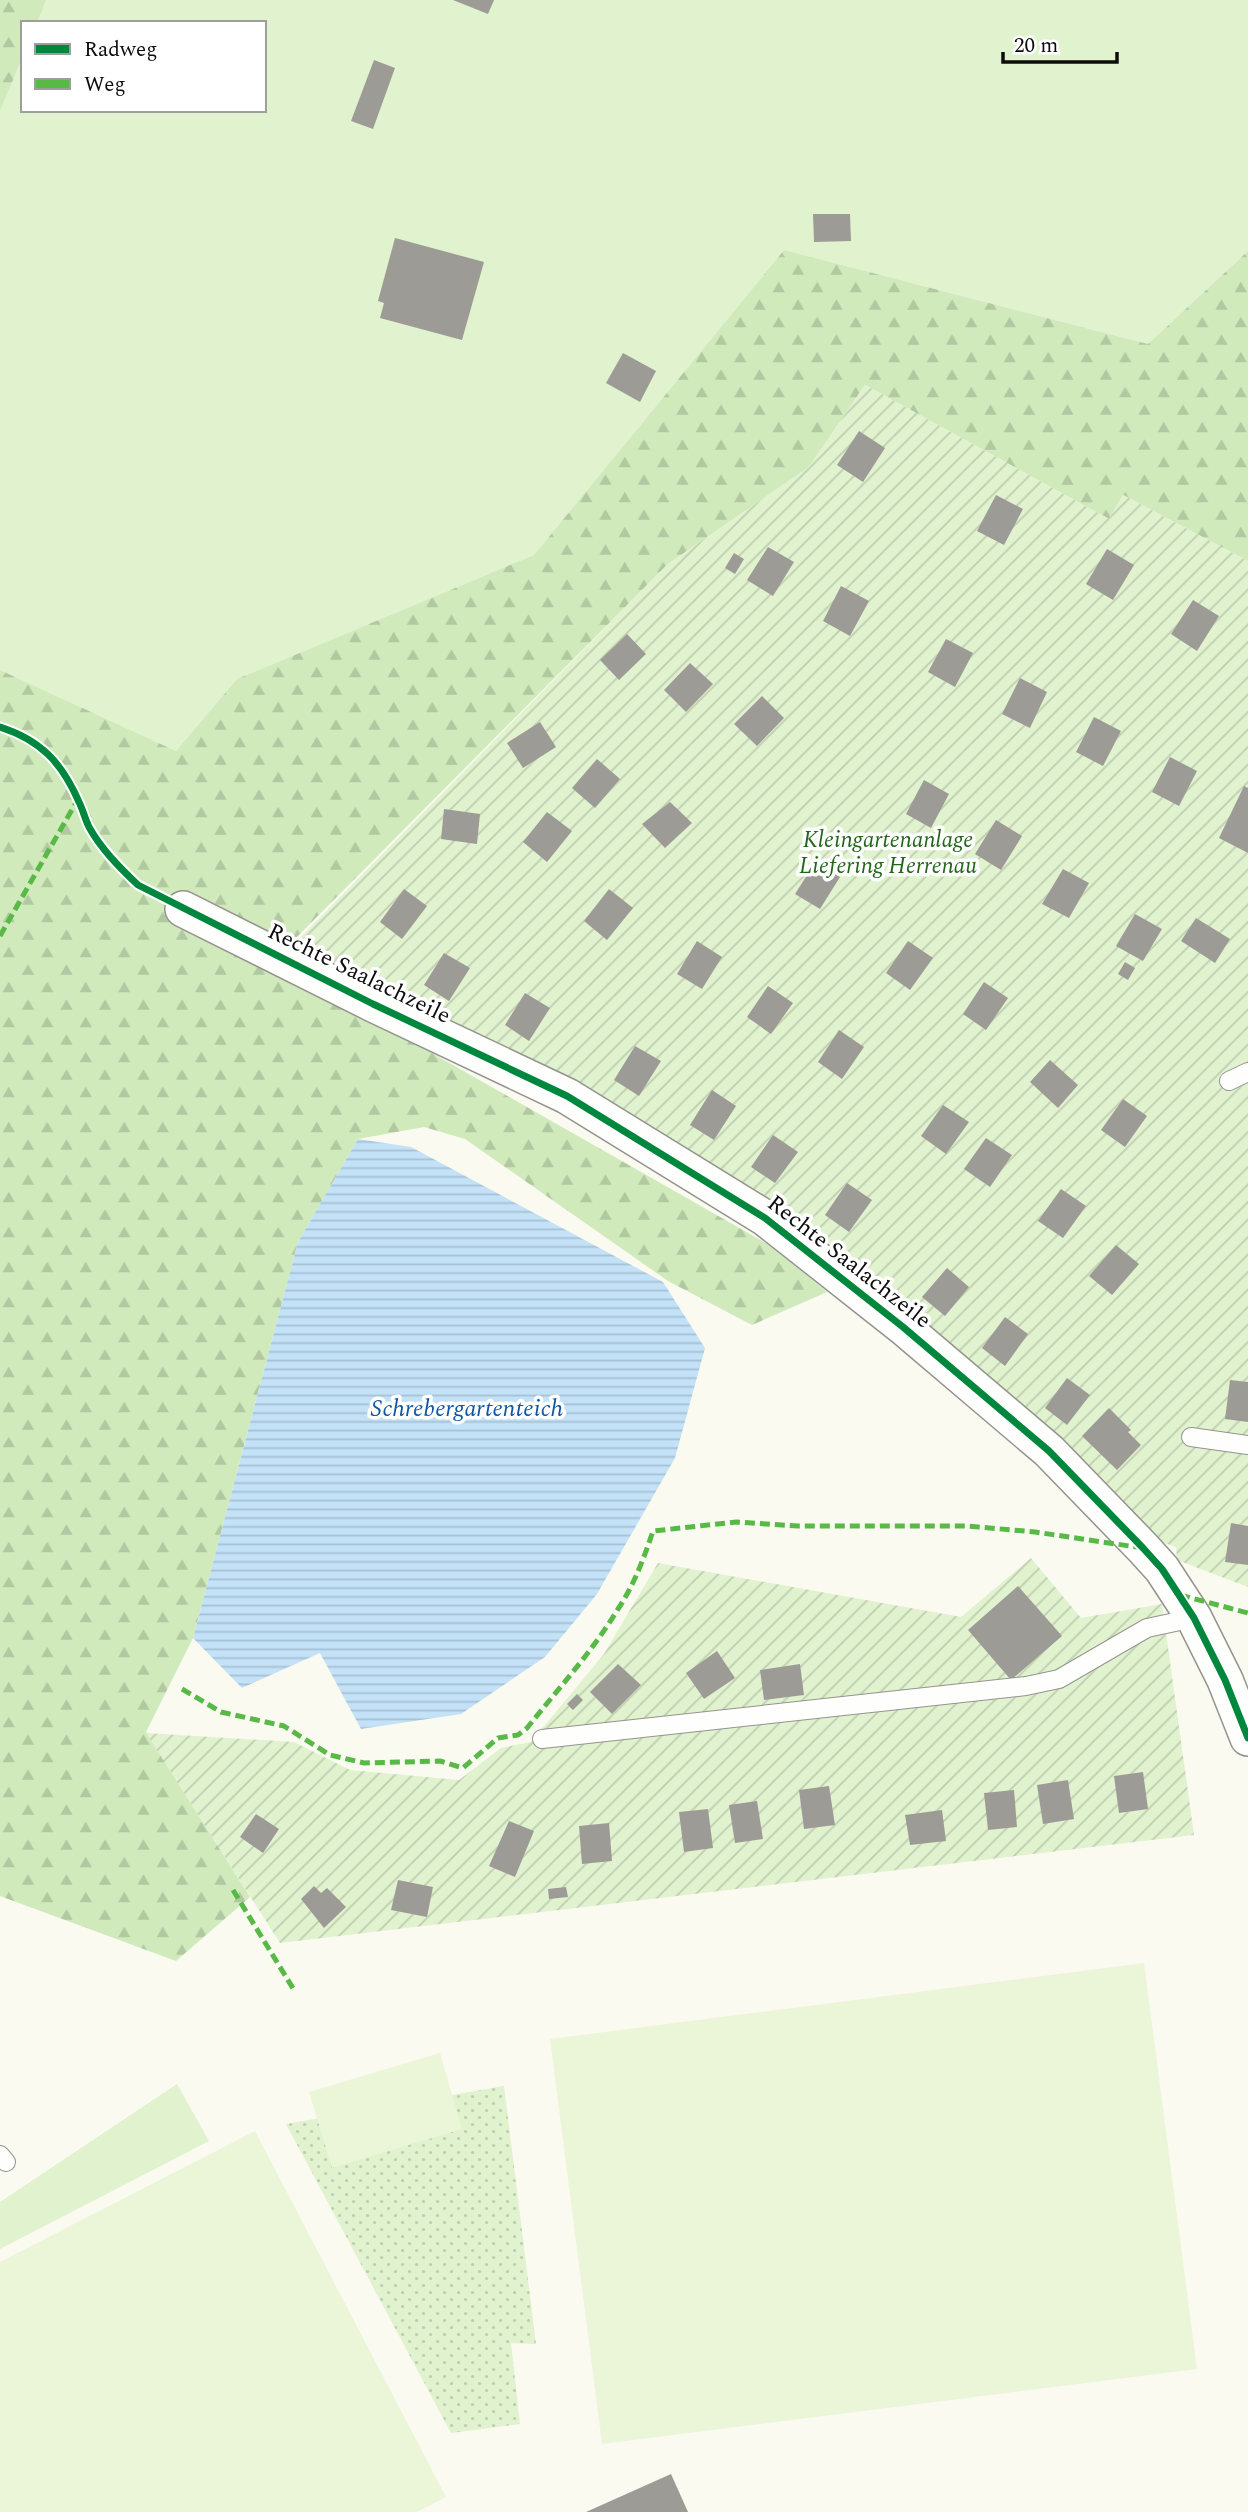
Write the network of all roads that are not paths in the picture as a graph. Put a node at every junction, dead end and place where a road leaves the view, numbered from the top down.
1 (183, 909) dead end
2 (1248, 1072) edge
3 (1229, 1081) dead end
4 (1191, 1437) dead end
5 (1248, 1445) edge
6 (1194, 1618) junction
7 (1248, 1738) edge
8 (542, 1739) dead end

1 - 6 street, Rechte Saalachzeile
2 - 3 lane
4 - 5 lane
6 - 7 street, Rechte Saalachzeile
6 - 8 lane

